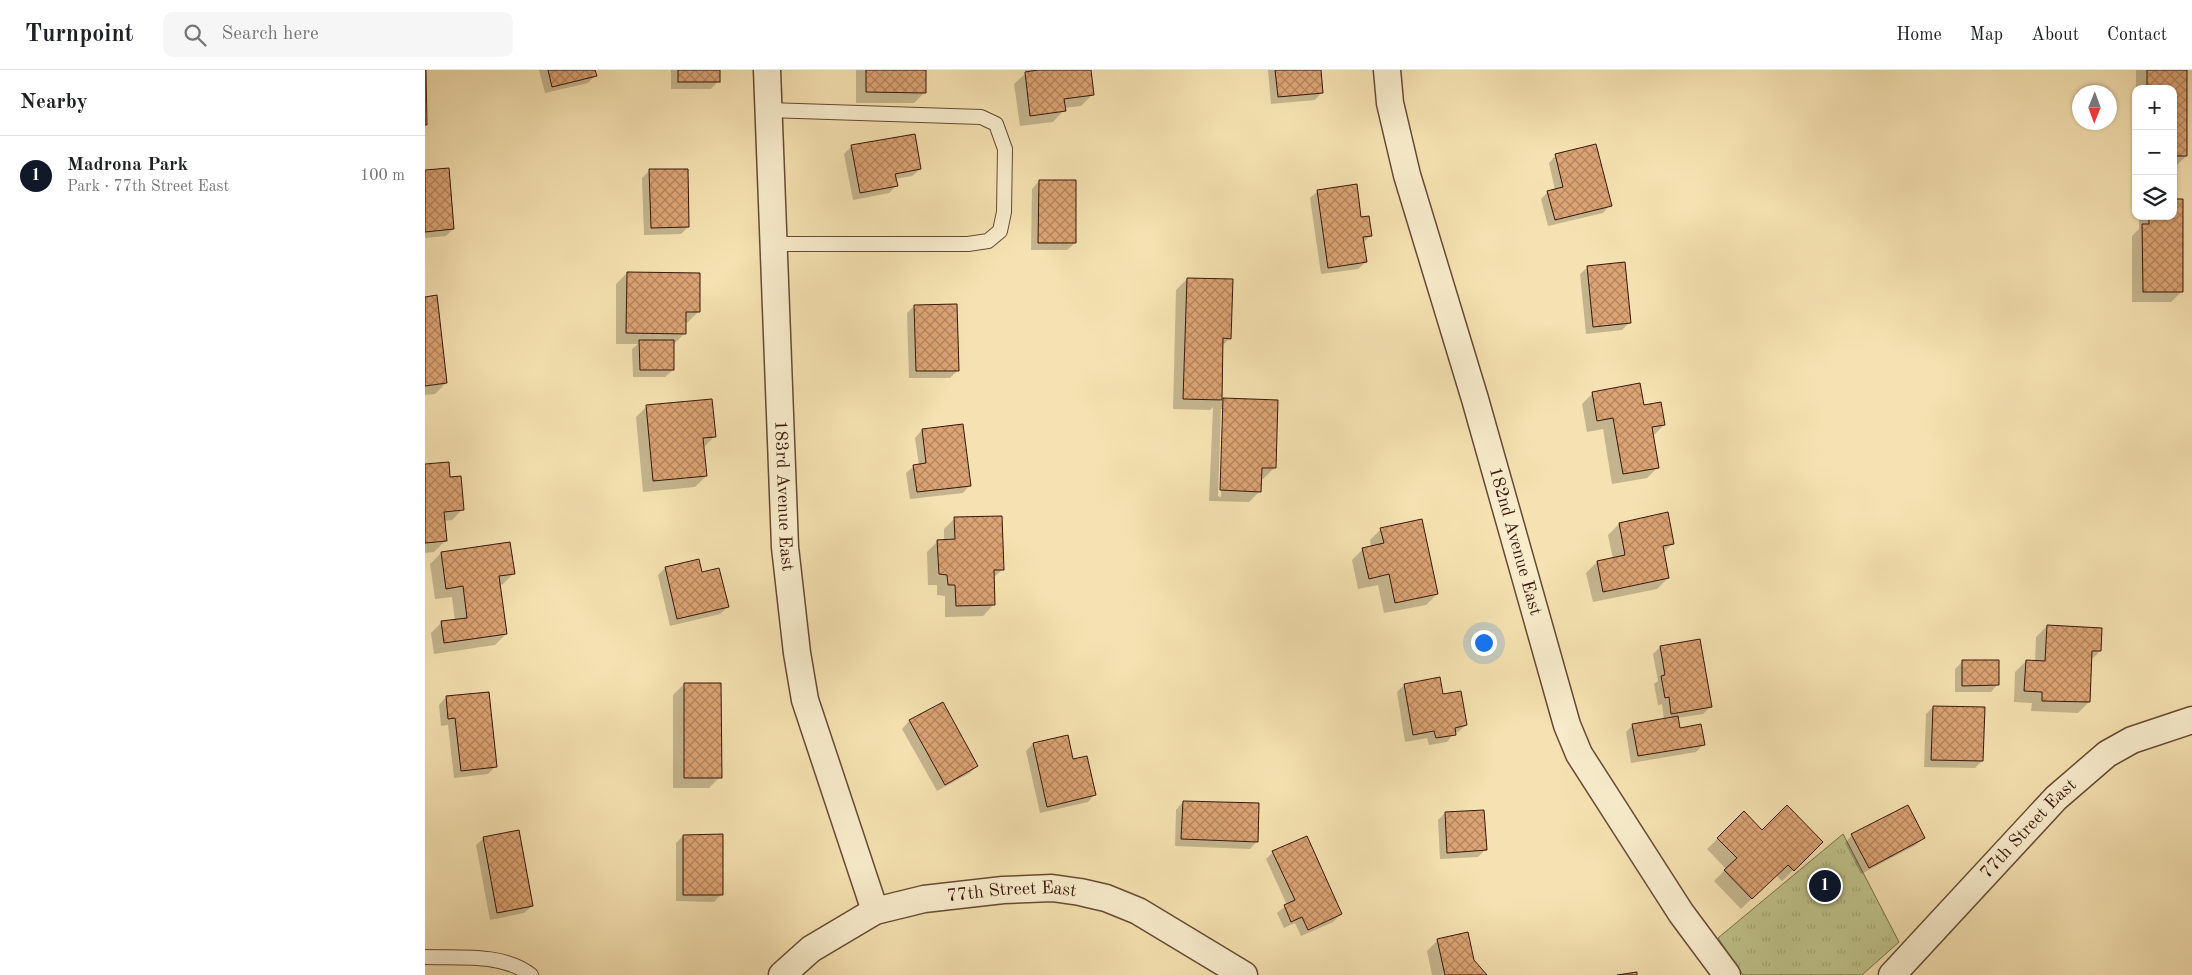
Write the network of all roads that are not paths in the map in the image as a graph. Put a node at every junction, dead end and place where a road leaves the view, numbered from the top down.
1 (767, 70) edge
2 (1387, 70) edge
3 (768, 110) junction
4 (773, 244) junction
5 (2192, 720) edge
6 (875, 910) junction
7 (425, 957) edge
8 (531, 975) edge
9 (782, 975) edge
10 (1244, 975) edge
11 (1727, 975) edge
12 (1891, 975) edge

1 - 3 street, 183rd Avenue East
2 - 11 street, 182nd Avenue East
3 - 4 street, 183rd Avenue East
3 - 4 lane
4 - 6 street, 183rd Avenue East
5 - 12 street, 77th Street East
6 - 9 street, 77th Street East
6 - 10 street, 77th Street East
7 - 8 lane

